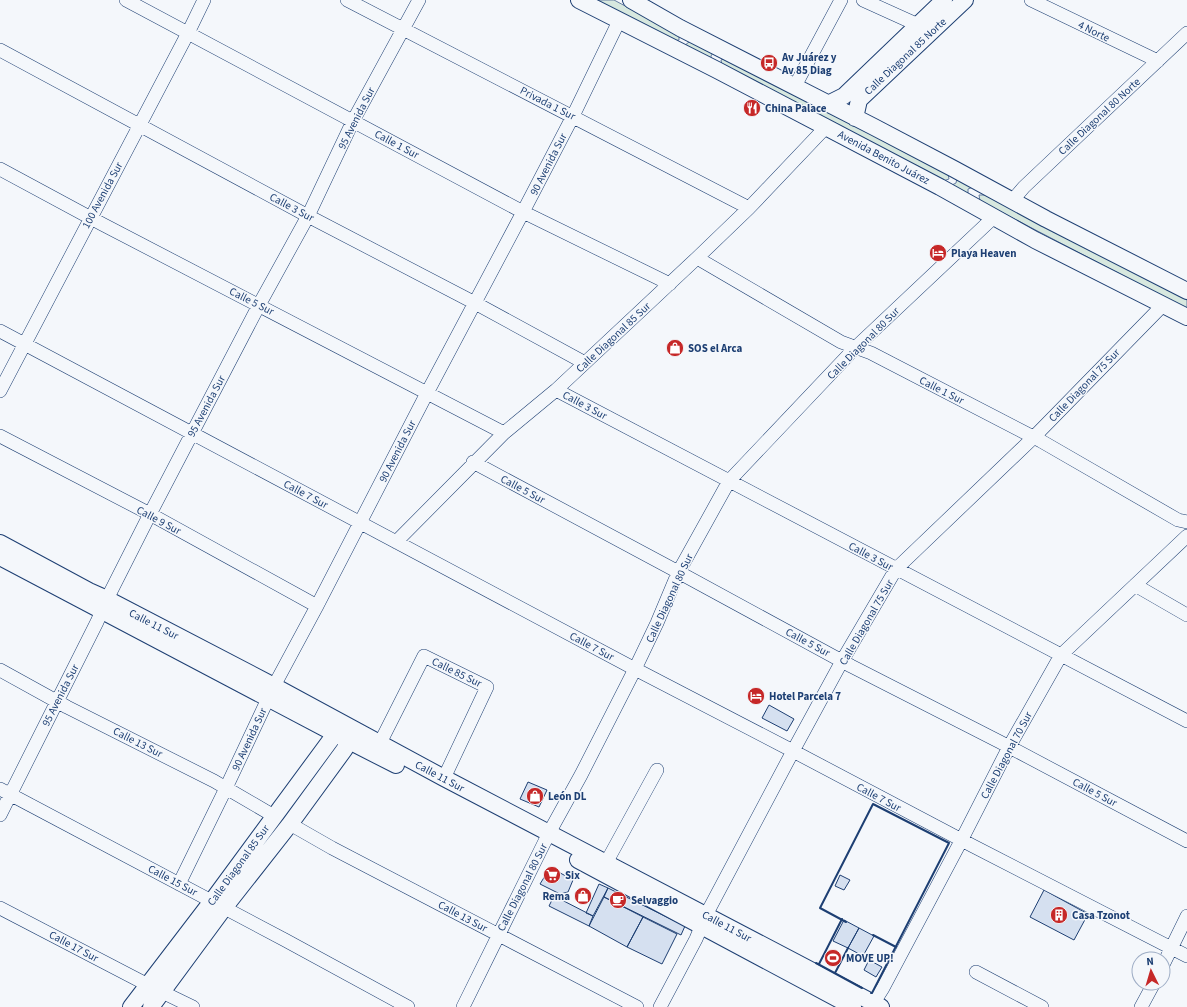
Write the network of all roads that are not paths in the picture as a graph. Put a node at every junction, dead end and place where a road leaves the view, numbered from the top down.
1 (126, 0) edge
2 (204, 0) edge
3 (347, 0) edge
4 (419, 0) edge
5 (579, 0) edge
6 (631, 0) edge
7 (842, 0) edge
8 (864, 0) edge
9 (944, 0) edge
10 (965, 0) edge
11 (1031, 0) edge
12 (619, 20) junction
13 (680, 28) junction
14 (926, 28) junction
15 (404, 29) junction
16 (188, 33) junction
17 (1184, 40) edge
18 (669, 46) junction
19 (0, 50) edge
20 (729, 53) junction
21 (1158, 61) junction
22 (717, 70) junction
23 (795, 86) junction
24 (828, 104) junction
25 (573, 116) junction
26 (855, 118) junction
27 (353, 121) junction
28 (140, 125) junction
29 (826, 127) junction
30 (0, 169) edge
31 (954, 169) junction
32 (940, 187) junction
33 (992, 190) junction
34 (1012, 200) junction
35 (749, 208) junction
36 (976, 208) junction
37 (523, 212) junction
38 (308, 216) junction
39 (994, 217) junction
40 (90, 218) junction
41 (697, 258) junction
42 (670, 284) junction
43 (1185, 288) edge
44 (475, 303) junction
45 (259, 305) junction
46 (1163, 305) junction
47 (1187, 317) edge
48 (0, 331) edge
49 (25, 344) junction
50 (856, 347) junction
51 (585, 363) junction
52 (556, 390) junction
53 (0, 391) edge
54 (427, 393) junction
55 (504, 433) junction
56 (192, 434) junction
57 (0, 436) edge
58 (1034, 437) junction
59 (474, 462) junction
60 (730, 482) junction
61 (150, 514) junction
62 (1187, 522) edge
63 (360, 523) junction
64 (1187, 536) edge
65 (396, 542) junction
66 (0, 543) edge
67 (0, 557) edge
68 (896, 569) junction
69 (678, 573) junction
70 (1135, 585) junction
71 (104, 605) junction
72 (317, 606) junction
73 (1187, 615) edge
74 (1061, 655) junction
75 (842, 661) junction
76 (635, 669) junction
77 (0, 670) edge
78 (271, 692) junction
79 (57, 701) junction
80 (1187, 721) edge
81 (346, 733) junction
82 (380, 743) junction
83 (1009, 747) junction
84 (793, 751) junction
85 (657, 770) dead end
86 (444, 778) junction
87 (226, 788) junction
88 (5, 792) edge
89 (0, 815) edge
90 (274, 816) junction
91 (290, 824) junction
92 (547, 838) junction
93 (962, 841) junction
94 (1187, 841) edge
95 (606, 862) junction
96 (179, 884) junction
97 (218, 904) junction
98 (0, 908) edge
99 (1187, 916) edge
100 (704, 921) junction
101 (498, 935) junction
102 (1172, 948) junction
103 (1170, 951) edge
104 (1187, 956) edge
105 (976, 972) dead end
106 (155, 989) junction
107 (1150, 991) edge
108 (875, 1006) edge
109 (131, 1007) edge
110 (150, 1007) edge
111 (193, 1007) edge
112 (408, 1007) edge
113 (463, 1007) edge
114 (637, 1007) edge
115 (660, 1007) edge
116 (853, 1007) edge
117 (1042, 1007) edge
118 (1141, 1007) edge

1 - 16 street, Calle 1 Sur
2 - 16 street, 100 Avenida Sur
3 - 15 street, Privada 1 Sur
4 - 15 street, 95 Avenida Sur
5 - 12 main road, Avenida Benito Juárez
6 - 13 main road, Avenida Benito Juárez
7 - 23 street
8 - 14 street
9 - 14 main road, Calle Diagonal 85 Norte
10 - 14 main road, Calle Diagonal 85 Norte
11 - 21 street, 4 Norte
12 - 18 main road, Avenida Benito Juárez
12 - 25 street, 90 Avenida Sur
13 - 18 main road
13 - 20 main road, Avenida Benito Juárez
14 - 24 main road, Calle Diagonal 85 Norte
14 - 26 main road, Calle Diagonal 85 Norte
15 - 25 street, Privada 1 Sur
15 - 27 street, 95 Avenida Sur
16 - 27 street, Calle 1 Sur
16 - 28 street, 100 Avenida Sur
17 - 21 street, Calle Diagonal 80 Norte
18 - 22 main road, Avenida Benito Juárez
19 - 28 street, Calle 3 Sur
20 - 22 main road
20 - 23 main road, Avenida Benito Juárez
21 - 34 street, Calle Diagonal 80 Norte
22 - 29 main road, Avenida Benito Juárez
23 - 24 main road, Avenida Benito Juárez
24 - 26 main road, Avenida Benito Juárez
25 - 35 street, Privada 1 Sur
25 - 37 street, 90 Avenida Sur
26 - 31 main road, Avenida Benito Juárez
27 - 37 street, Calle 1 Sur
27 - 38 street, 95 Avenida Sur
28 - 38 street, Calle 3 Sur
28 - 40 street, 100 Avenida Sur
29 - 32 main road, Avenida Benito Juárez
29 - 35 street, Calle Diagonal 85 Sur
30 - 40 street, Calle 5 Sur
31 - 32 main road
31 - 33 main road, Avenida Benito Juárez
32 - 36 main road, Avenida Benito Juárez
33 - 34 main road, Avenida Benito Juárez
33 - 36 main road
34 - 43 main road, Avenida Benito Juárez
35 - 41 street, Calle Diagonal 85 Sur
36 - 39 main road, Avenida Benito Juárez
37 - 42 street, Calle 1 Sur
37 - 44 street, 90 Avenida Sur
38 - 44 street, Calle 3 Sur
38 - 45 street, 95 Avenida Sur
39 - 46 main road, Avenida Benito Juárez
39 - 50 street, Calle Diagonal 80 Sur
40 - 45 street, Calle 5 Sur
40 - 49 street, 100 Avenida Sur
41 - 42 street, Calle Diagonal 85 Sur
41 - 50 street, Calle 1 Sur
42 - 51 street, Calle Diagonal 85 Sur
44 - 51 street, Calle 3 Sur
44 - 54 street, 90 Avenida Sur
45 - 54 street, Calle 5 Sur
45 - 56 street, 95 Avenida Sur
46 - 47 main road, Avenida Benito Juárez
46 - 58 street, Calle Diagonal 75 Sur
48 - 49 street, Calle 7 Sur
49 - 53 street, 100 Avenida Sur
49 - 56 street, Calle 7 Sur
50 - 58 street, Calle 1 Sur
50 - 60 street, Calle Diagonal 80 Sur
51 - 52 street, Calle Diagonal 85 Sur
52 - 55 street, Calle Diagonal 85 Sur
52 - 60 street, Calle 3 Sur
54 - 55 street, Calle 5 Sur
54 - 63 street, 90 Avenida Sur
55 - 59 street, Calle Diagonal 85 Sur
56 - 61 street, 95 Avenida Sur
56 - 63 street, Calle 7 Sur
57 - 61 street, Calle 9 Sur
58 - 62 street, Calle 1 Sur
58 - 68 street, Calle Diagonal 75 Sur
59 - 65 street, Calle Diagonal 85 Sur
59 - 69 street, Calle 5 Sur
60 - 68 street, Calle 3 Sur
60 - 69 street, Calle Diagonal 80 Sur
61 - 71 street, 95 Avenida Sur
61 - 72 street, Calle 9 Sur
63 - 65 street, Calle 7 Sur
63 - 72 street, 90 Avenida Sur
64 - 70 street, Calle Diagonal 70 Sur
65 - 76 street, Calle 7 Sur
66 - 71 main road, Calle 11 Sur
67 - 71 main road, Calle 11 Sur
68 - 74 street, Calle 3 Sur
68 - 75 street, Calle Diagonal 75 Sur
69 - 75 street, Calle 5 Sur
69 - 76 street, Calle Diagonal 80 Sur
70 - 73 street
70 - 74 street, Calle Diagonal 70 Sur
71 - 78 main road, Calle 11 Sur
71 - 79 street, 95 Avenida Sur
72 - 78 street, 90 Avenida Sur
74 - 80 street, Calle 3 Sur
74 - 83 street, Calle Diagonal 70 Sur
75 - 83 street, Calle 5 Sur
75 - 84 street, Calle Diagonal 75 Sur
76 - 84 street, Calle 7 Sur
76 - 92 street, Calle Diagonal 80 Sur
77 - 79 street, Calle 13 Sur
78 - 81 main road, Calle 11 Sur
78 - 87 street, 90 Avenida Sur
79 - 87 street, Calle 13 Sur
79 - 88 street, 95 Avenida Sur
81 - 82 main road, Calle 11 Sur
81 - 90 main road, Calle Diagonal 85 Sur
81 - 91 main road, Calle Diagonal 85 Sur
81 - 92 main road, Calle 11 Sur
82 - 86 main road, Calle 11 Sur
82 - 86 street, Calle 85 Sur
83 - 93 street, Calle Diagonal 70 Sur
83 - 94 street, Calle 5 Sur
84 - 93 street, Calle 7 Sur
84 - 100 street, Calle Diagonal 75 Sur
85 - 95 street
86 - 92 main road, Calle 11 Sur
87 - 90 street, Calle 13 Sur
87 - 96 street, 90 Avenida Sur
88 - 89 street, 95 Avenida Sur
88 - 96 street, Calle 15 Sur
90 - 97 main road, Calle Diagonal 85 Sur
91 - 97 main road, Calle Diagonal 85 Sur
91 - 101 street, Calle 13 Sur
92 - 95 main road, Calle 11 Sur
92 - 100 main road, Calle 11 Sur
92 - 101 street, Calle Diagonal 80 Sur
93 - 102 street, Calle 7 Sur
93 - 108 street, Calle Diagonal 70 Sur
95 - 100 main road, Calle 11 Sur
96 - 97 street, Calle 15 Sur
97 - 106 main road, Calle Diagonal 85 Sur
97 - 112 street, Calle 15 Sur
98 - 106 street, Calle 17 Sur
99 - 102 street
100 - 108 main road, Calle 11 Sur
100 - 115 street, Calle Diagonal 75 Sur
100 - 116 main road, Calle 11 Sur
101 - 113 street, Calle Diagonal 80 Sur
101 - 114 street, Calle 13 Sur
102 - 103 street
102 - 104 street, Calle 7 Sur
105 - 117 street
106 - 109 main road, Calle Diagonal 85 Sur
106 - 110 main road, Calle Diagonal 85 Sur
106 - 111 street, Calle 17 Sur
107 - 118 street

